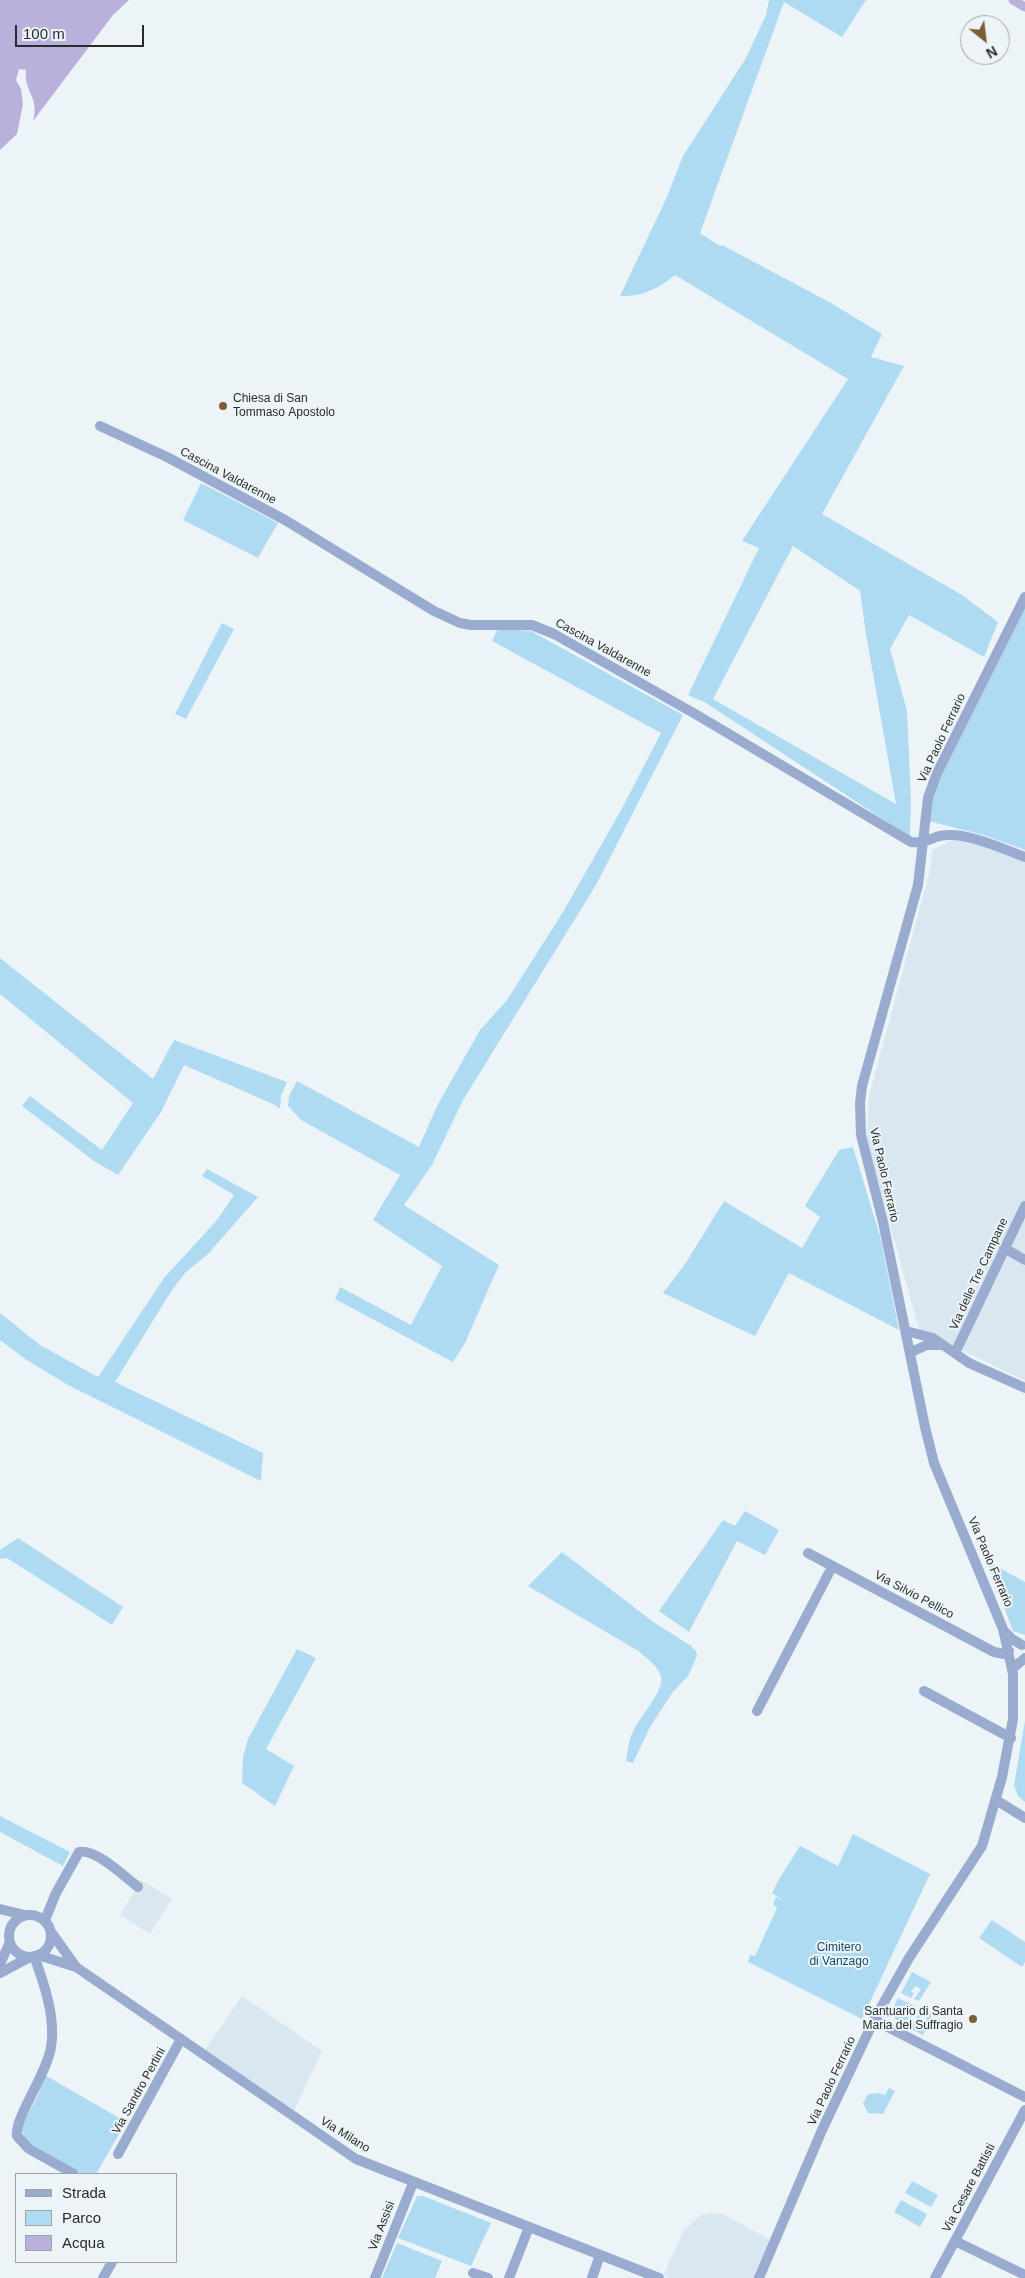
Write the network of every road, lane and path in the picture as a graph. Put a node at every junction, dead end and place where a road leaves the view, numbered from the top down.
1 (100, 426) dead end
2 (1025, 597) edge
3 (924, 844) junction
4 (1025, 857) edge
5 (1025, 1206) edge
6 (1004, 1248) junction
7 (1025, 1260) edge
8 (906, 1331) junction
9 (943, 1345) junction
10 (911, 1352) junction
11 (955, 1352) junction
12 (1025, 1388) edge
13 (808, 1553) dead end
14 (832, 1566) junction
15 (1004, 1629) junction
16 (1023, 1645) edge
17 (1015, 1660) edge
18 (924, 1691) dead end
19 (757, 1711) dead end
20 (1011, 1738) junction
21 (996, 1800) junction
22 (1025, 1818) edge
23 (138, 1887) dead end
24 (0, 1909) edge
25 (25, 1915) junction
26 (44, 1920) junction
27 (0, 1925) edge
28 (51, 1932) junction
29 (9, 1940) junction
30 (34, 1956) junction
31 (0, 1964) edge
32 (76, 1967) junction
33 (0, 1972) edge
34 (874, 2020) junction
35 (181, 2039) junction
36 (1024, 2095) edge
37 (1025, 2110) edge
38 (118, 2154) dead end
39 (72, 2173) edge
40 (413, 2183) junction
41 (529, 2227) junction
42 (955, 2241) junction
43 (600, 2255) junction
44 (111, 2263) edge
45 (473, 2273) dead end
46 (1025, 2275) edge
47 (102, 2278) edge
48 (375, 2278) edge
49 (488, 2278) edge
50 (509, 2278) edge
51 (592, 2278) edge
52 (659, 2278) edge
53 (759, 2278) edge
54 (935, 2278) edge

1 - 3 street, Cascina Valdarenne
2 - 3 street, Via Paolo Ferrario
3 - 4 street
3 - 8 street, Via Paolo Ferrario
5 - 6 street, Via delle Tre Campane
6 - 7 street
6 - 11 street, Via delle Tre Campane
8 - 9 street
8 - 10 street, Via Paolo Ferrario
9 - 10 street
9 - 11 street
10 - 15 street, Via Paolo Ferrario
11 - 12 street
13 - 14 street, Via Silvio Pellico
14 - 17 street, Via Silvio Pellico
14 - 19 street
15 - 16 street
15 - 17 street, Via Paolo Ferrario
16 - 17 street
17 - 20 street, Via Paolo Ferrario
18 - 20 street
20 - 21 street, Via Paolo Ferrario
21 - 22 street
21 - 34 street, Via Paolo Ferrario
23 - 26 street
24 - 25 street
25 - 26 street
25 - 29 street
26 - 28 street
27 - 29 street
28 - 30 street
28 - 32 street, Via Milano
29 - 30 street
29 - 31 street
30 - 32 street, Via Milano
30 - 33 street
30 - 39 street
32 - 35 street, Via Milano
34 - 36 street
34 - 53 street, Via Paolo Ferrario
35 - 38 street, Via Sandro Pertini
35 - 40 street, Via Milano
37 - 42 street, Via Cesare Battisti
40 - 41 street, Via Milano
40 - 48 street, Via Assisi
41 - 43 street, Via Milano
41 - 50 street
42 - 46 street
42 - 54 street, Via Cesare Battisti
43 - 51 street
43 - 52 street, Via Milano
44 - 47 street
45 - 49 street

